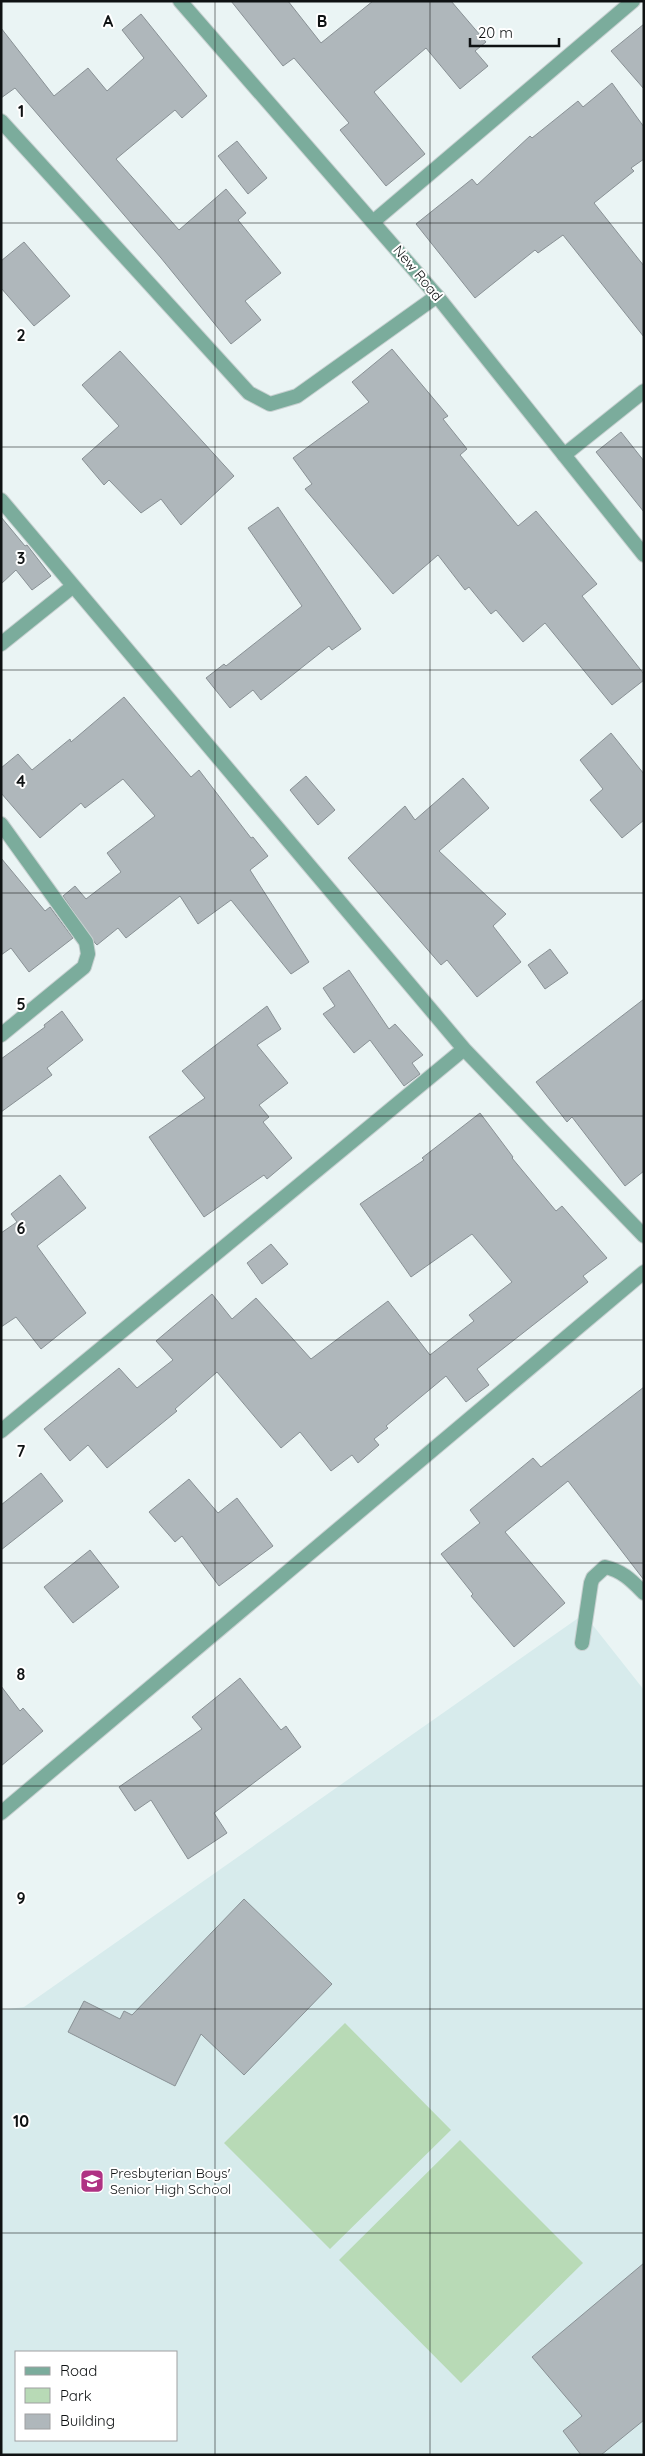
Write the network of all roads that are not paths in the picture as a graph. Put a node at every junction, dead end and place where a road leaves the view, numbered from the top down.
1 (180, 1) edge
2 (634, 1) edge
3 (1, 121) edge
4 (374, 221) junction
5 (438, 296) junction
6 (644, 391) edge
7 (564, 455) junction
8 (1, 500) edge
9 (644, 555) edge
10 (72, 587) junction
11 (1, 644) edge
12 (1, 824) edge
13 (1, 1035) edge
14 (464, 1049) junction
15 (644, 1236) edge
16 (644, 1272) edge
17 (1, 1431) edge
18 (644, 1593) edge
19 (582, 1643) dead end
20 (1, 1814) edge

1 - 4 street, New Road
2 - 4 street
3 - 5 street
4 - 5 street, New Road
5 - 7 street, New Road
6 - 7 street
7 - 9 street, New Road
8 - 10 street
10 - 11 street
10 - 14 street
12 - 13 street
14 - 15 street
14 - 17 street
16 - 20 street
18 - 19 street

